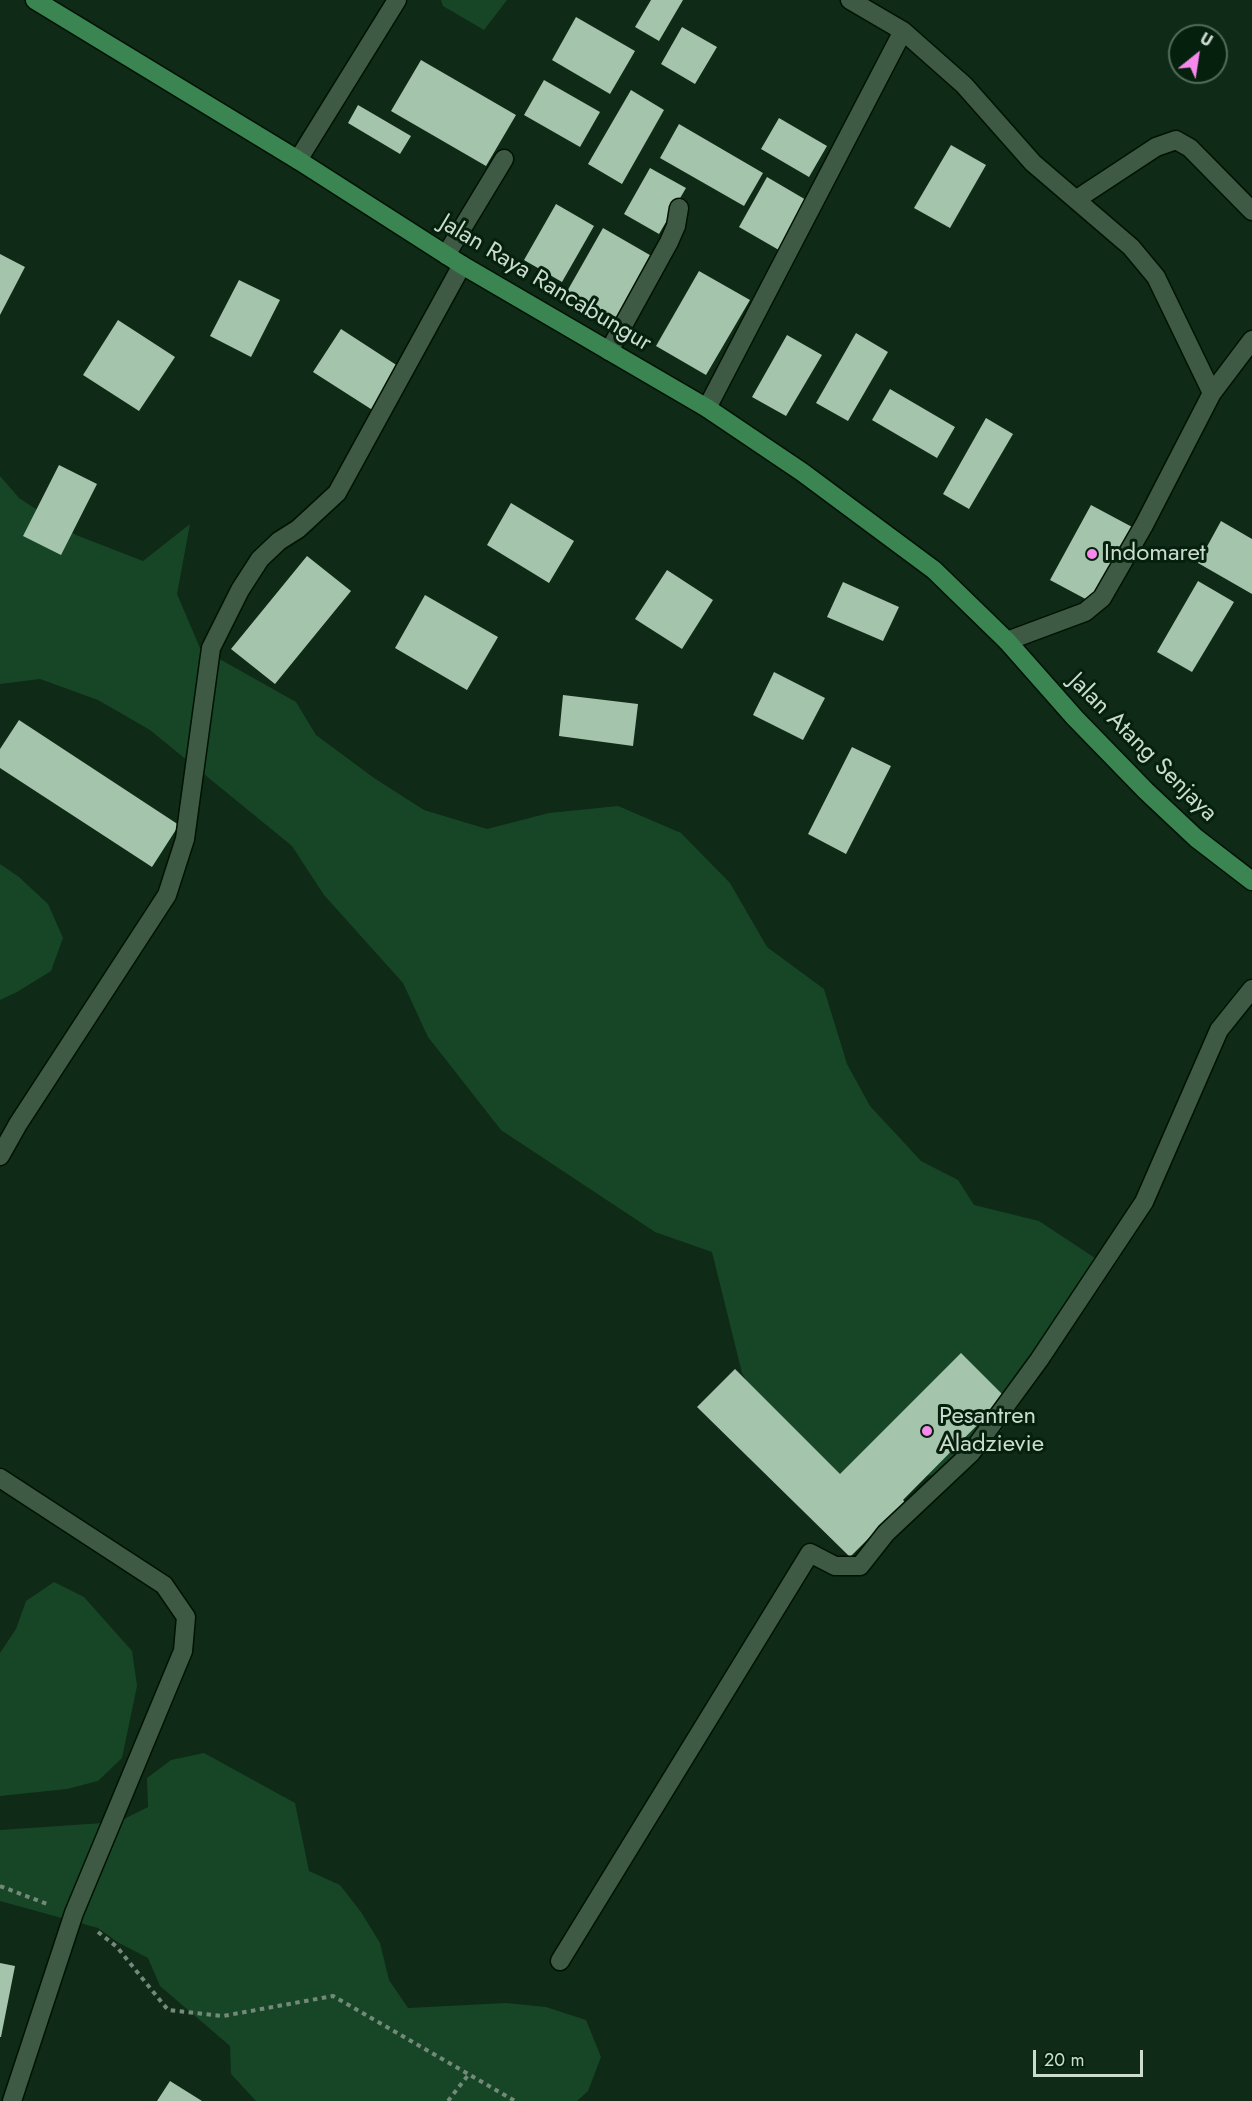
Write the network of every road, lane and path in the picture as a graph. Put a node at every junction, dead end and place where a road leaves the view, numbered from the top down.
1 (35, 0) edge
2 (397, 0) edge
3 (850, 0) edge
4 (903, 31) junction
5 (504, 159) dead end
6 (298, 160) junction
7 (1077, 199) junction
8 (679, 208) dead end
9 (1252, 211) edge
10 (446, 255) junction
11 (462, 265) junction
12 (1252, 340) edge
13 (609, 351) junction
14 (1212, 393) junction
15 (707, 408) junction
16 (1007, 641) junction
17 (1252, 880) edge
18 (1252, 989) edge
19 (0, 1156) edge
20 (0, 1478) edge
21 (0, 1886) edge
22 (74, 1913) junction
23 (560, 1961) dead end
24 (469, 2074) junction
25 (12, 2101) edge
26 (448, 2101) edge
27 (515, 2101) edge

1 - 6 main road, Jalan Raya Rancabungur
2 - 6 street
3 - 4 street
4 - 7 street
4 - 15 street
5 - 10 street
6 - 10 main road, Jalan Raya Rancabungur
7 - 9 street
7 - 14 street
8 - 13 street
10 - 11 main road, Jalan Raya Rancabungur
11 - 13 main road, Jalan Raya Rancabungur
11 - 19 street
12 - 14 street
13 - 15 main road, Jalan Raya Rancabungur
14 - 16 street
15 - 16 main road, Jalan Raya Rancabungur
16 - 17 main road, Jalan Atang Senjaya
18 - 23 street
20 - 22 street
21 - 22 path
22 - 24 path
22 - 25 street
24 - 26 path
24 - 27 path

